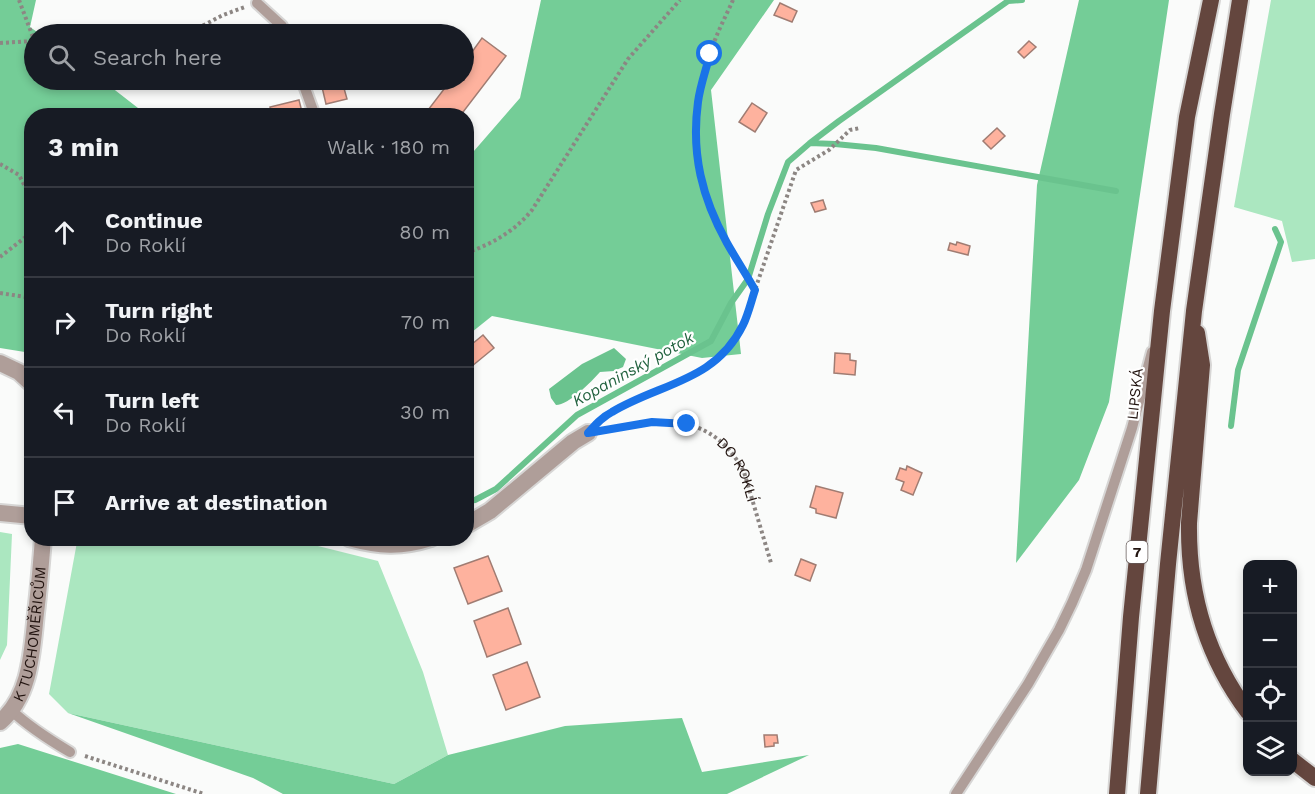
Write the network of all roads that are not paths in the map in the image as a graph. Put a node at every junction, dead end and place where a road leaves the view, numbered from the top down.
1 (1211, 0) edge
2 (1240, 0) edge
3 (257, 3) road end
4 (280, 24) edge
5 (306, 90) edge
6 (312, 108) edge
7 (1162, 311) junction
8 (1194, 311) junction
9 (0, 363) edge
10 (24, 377) edge
11 (588, 433) road end
12 (0, 513) edge
13 (24, 515) edge
14 (474, 520) edge
15 (42, 546) edge
16 (1243, 706) edge
17 (6, 716) edge
18 (69, 752) road end
19 (1297, 763) edge
20 (1315, 778) edge
21 (956, 794) edge
22 (1117, 794) edge
23 (1148, 794) edge

1 - 7 highway, LIPSKÁ / 7
2 - 8 highway, 7
3 - 4 lane
5 - 6 lane
7 - 21 lane
7 - 22 highway, LIPSKÁ / 7
8 - 16 highway
8 - 23 highway, 7
9 - 10 street
11 - 14 street
12 - 13 street
15 - 17 street, K TUCHOMĚŘICŮM
17 - 18 lane
19 - 20 highway

